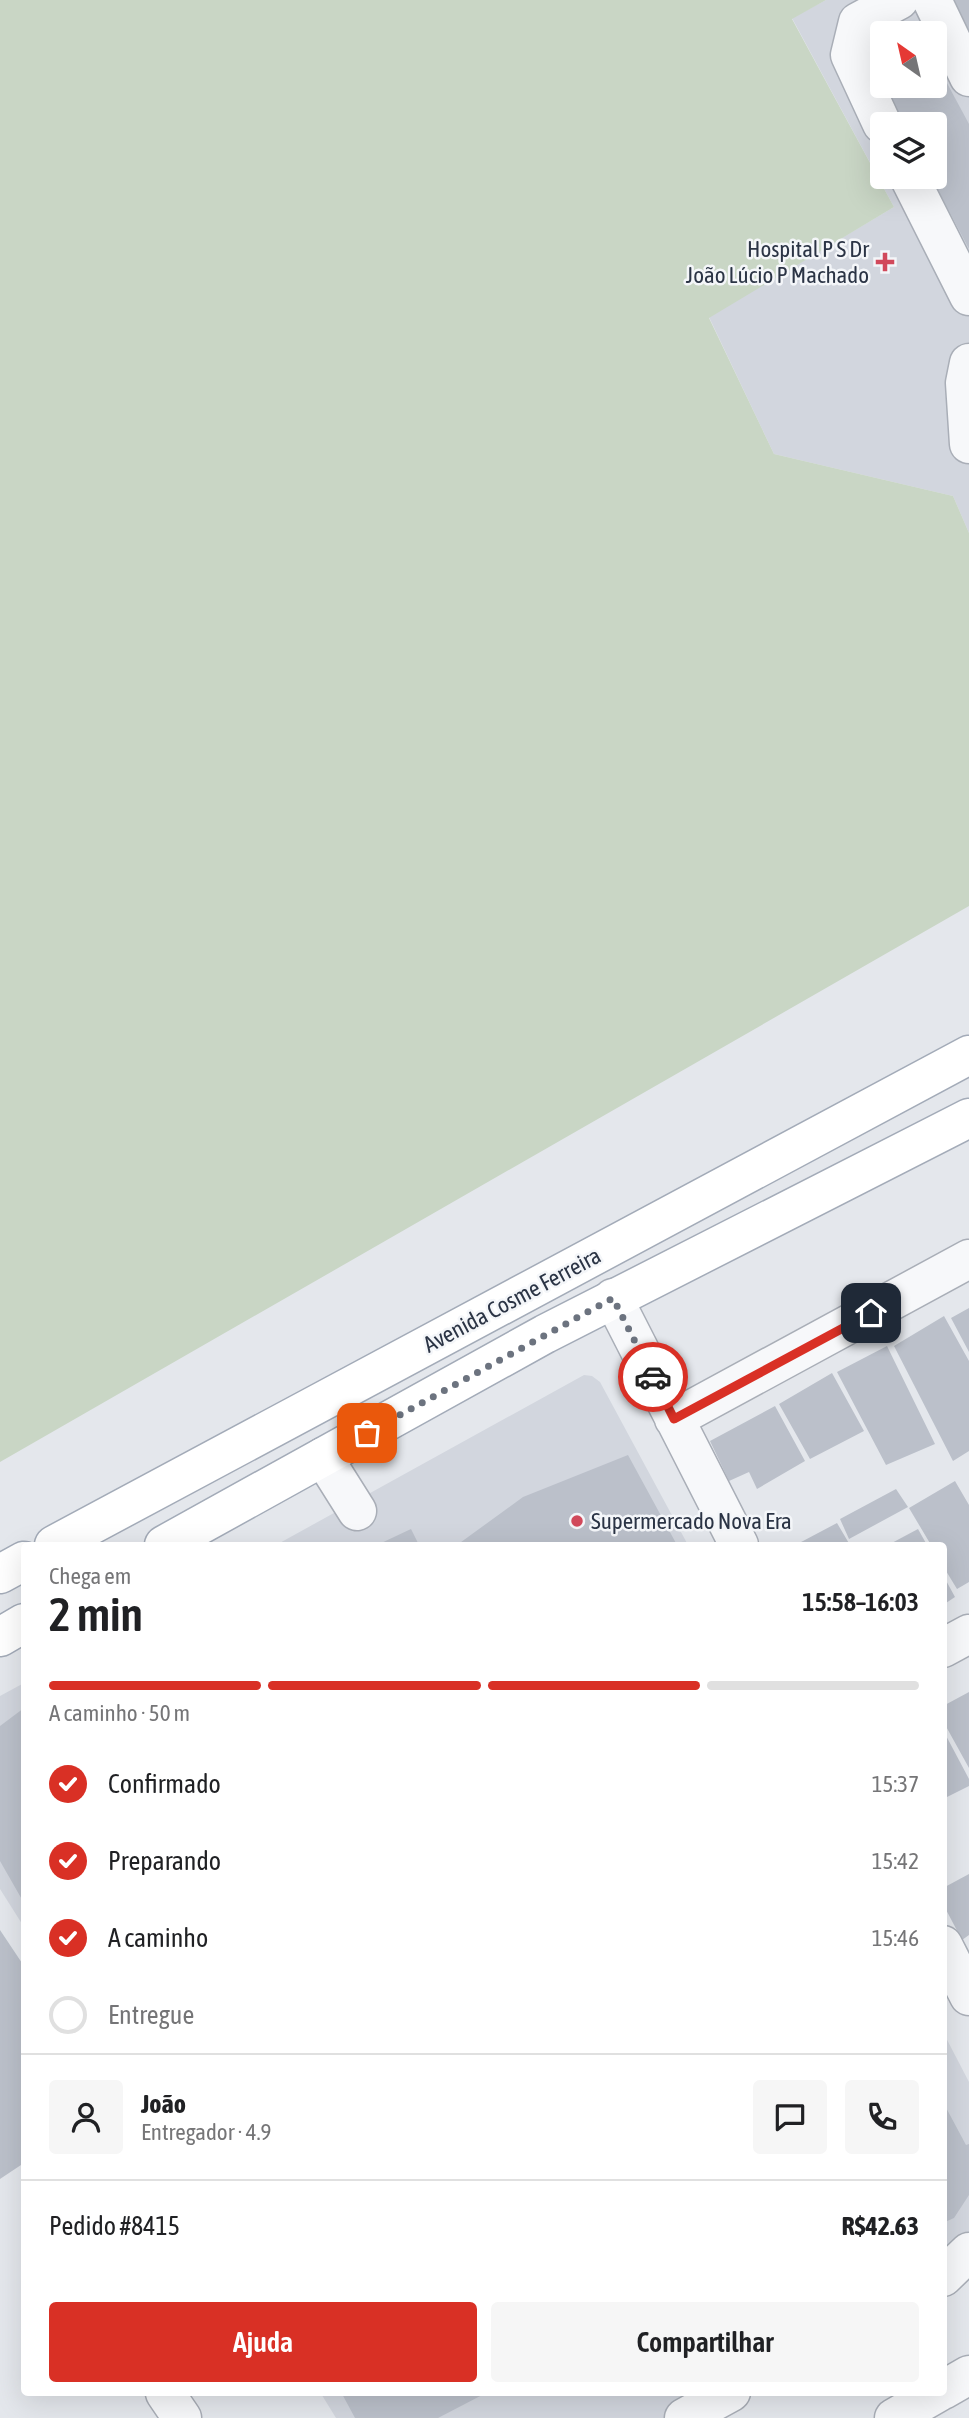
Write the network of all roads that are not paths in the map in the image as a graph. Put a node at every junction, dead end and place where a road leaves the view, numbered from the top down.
1 (899, 0) edge
2 (932, 0) edge
3 (969, 77) edge
4 (876, 112) edge
5 (915, 189) edge
6 (969, 296) edge
7 (969, 363) edge
8 (969, 444) edge
9 (969, 1055) edge
10 (969, 1118) edge
11 (969, 1259) edge
12 (613, 1298) junction
13 (674, 1419) junction
14 (323, 1457) junction
15 (357, 1511) dead end
16 (60, 1542) edge
17 (169, 1542) edge
18 (736, 1542) edge
19 (21, 1563) edge
20 (0, 1574) edge
21 (21, 1625) edge
22 (969, 1634) edge
23 (0, 1637) edge
24 (947, 1646) edge
25 (947, 1953) edge
26 (969, 1996) edge
27 (969, 2252) edge
28 (947, 2273) edge
29 (969, 2375) edge
30 (947, 2388) edge
31 (167, 2396) edge
32 (724, 2396) edge
33 (932, 2396) edge
34 (182, 2418) edge
35 (684, 2418) edge
36 (894, 2418) edge

1 - 4 street
2 - 3 street
5 - 6 street
7 - 8 street
9 - 16 main road, Avenida Cosme Ferreira
10 - 12 main road, Avenida Cosme Ferreira
11 - 13 street
12 - 13 street
12 - 14 main road, Avenida Cosme Ferreira
13 - 18 street
14 - 15 street
14 - 17 main road, Avenida Cosme Ferreira
19 - 20 main road
21 - 23 main road
22 - 24 street
25 - 26 street
27 - 28 street
29 - 30 street
31 - 34 street
32 - 35 street
33 - 36 street

